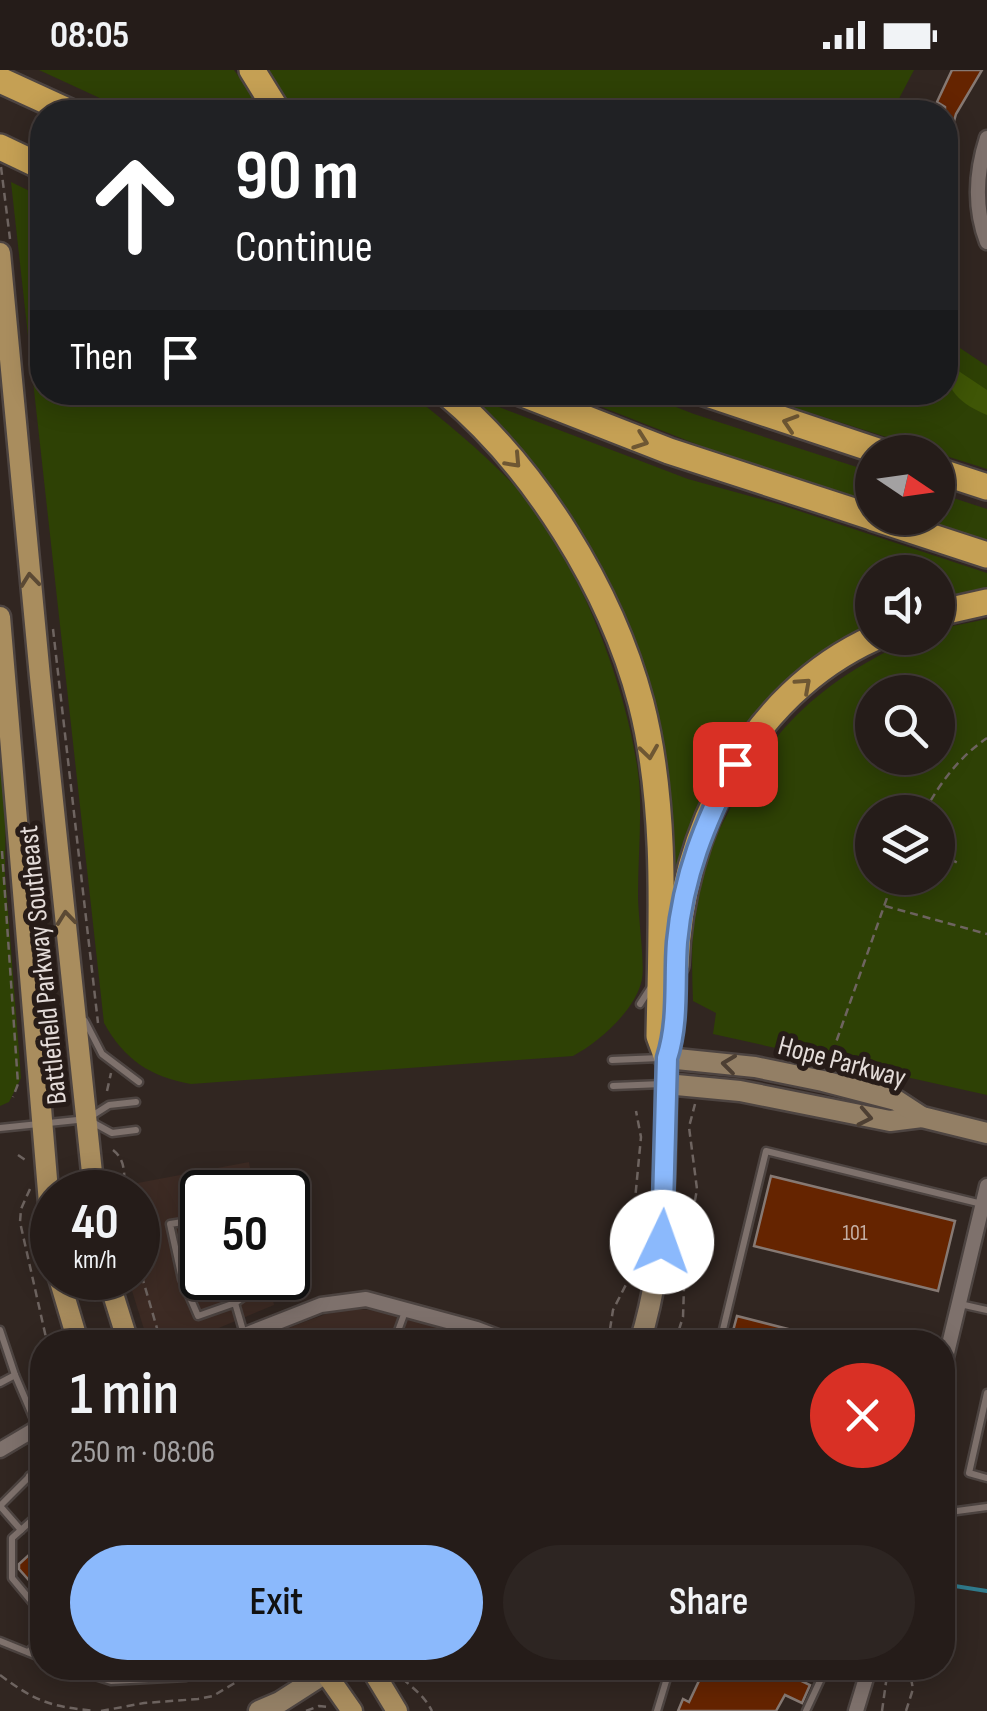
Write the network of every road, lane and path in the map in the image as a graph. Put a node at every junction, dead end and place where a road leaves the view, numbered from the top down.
1 (252, 70) edge
2 (0, 80) edge
3 (44, 100) edge
4 (271, 100) edge
5 (987, 138) edge
6 (0, 146) edge
7 (30, 160) edge
8 (2, 180) dead end
9 (987, 242) edge
10 (5, 252) edge
11 (458, 405) edge
12 (551, 405) edge
13 (740, 405) edge
14 (8, 435) edge
15 (855, 444) edge
16 (955, 477) edge
17 (987, 487) edge
18 (855, 511) edge
19 (928, 535) edge
20 (987, 555) edge
21 (987, 602) edge
22 (955, 609) edge
23 (0, 617) edge
24 (54, 630) dead end
25 (855, 650) edge
26 (987, 738) edge
27 (935, 795) edge
28 (2, 850) edge
29 (955, 862) edge
30 (960, 864) dead end
31 (888, 895) edge
32 (884, 906) junction
33 (987, 934) edge
34 (660, 962) junction
35 (72, 972) junction
36 (640, 1004) dead end
37 (99, 1028) dead end
38 (612, 1060) dead end
39 (666, 1071) junction
40 (822, 1080) junction
41 (139, 1082) dead end
42 (614, 1086) dead end
43 (13, 1097) dead end
44 (136, 1102) dead end
45 (696, 1103) dead end
46 (636, 1110) dead end
47 (922, 1117) junction
48 (87, 1120) junction
49 (40, 1123) junction
50 (0, 1128) edge
51 (136, 1130) dead end
52 (987, 1133) edge
53 (113, 1150) dead end
54 (18, 1155) dead end
55 (30, 1166) dead end
56 (45, 1170) edge
57 (92, 1170) edge
58 (124, 1170) edge
59 (30, 1184) edge
60 (987, 1186) edge
61 (983, 1204) junction
62 (180, 1222) edge
63 (30, 1266) edge
64 (180, 1271) edge
65 (38, 1300) edge
66 (66, 1300) edge
67 (115, 1300) edge
68 (149, 1300) edge
69 (191, 1300) edge
70 (240, 1300) edge
71 (235, 1304) junction
72 (960, 1304) junction
73 (406, 1308) junction
74 (987, 1310) edge
75 (0, 1330) edge
76 (44, 1330) edge
77 (75, 1330) edge
78 (124, 1330) edge
79 (158, 1330) edge
80 (243, 1330) edge
81 (257, 1330) edge
82 (398, 1330) edge
83 (473, 1330) edge
84 (610, 1330) edge
85 (643, 1330) edge
86 (679, 1330) edge
87 (723, 1330) edge
88 (953, 1330) edge
89 (15, 1375) junction
90 (0, 1384) edge
91 (987, 1392) edge
92 (30, 1407) edge
93 (30, 1435) edge
94 (0, 1450) edge
95 (29, 1476) edge
96 (987, 1478) edge
97 (0, 1506) edge
98 (987, 1506) edge
99 (955, 1511) edge
100 (30, 1522) edge
101 (21, 1530) junction
102 (30, 1600) edge
103 (0, 1641) edge
104 (28, 1652) edge
105 (0, 1675) edge
106 (240, 1680) edge
107 (309, 1680) edge
108 (334, 1680) edge
109 (378, 1680) edge
110 (405, 1680) edge
111 (666, 1680) edge
112 (820, 1680) edge
113 (866, 1680) edge
114 (886, 1680) edge
115 (911, 1680) edge
116 (95, 1711) edge
117 (101, 1711) edge
118 (259, 1711) edge
119 (306, 1711) edge
120 (335, 1711) edge
121 (352, 1711) edge
122 (396, 1711) edge
123 (432, 1711) edge
124 (657, 1711) edge
125 (806, 1711) edge
126 (856, 1711) edge
127 (882, 1711) edge
128 (906, 1711) edge

1 - 4 highway
2 - 3 highway
5 - 9 street
6 - 7 highway
8 - 10 path
10 - 14 main road, Battlefield Parkway Southeast
11 -> 34 highway
12 -> 18 highway
15 -> 13 highway
35 -> 14 main road, Battlefield Parkway Southeast
16 - 17 highway
19 - 20 highway
21 - 22 highway
23 - 49 main road, Battlefield Parkway Southeast
24 - 37 path
39 -> 25 highway
26 - 27 path
28 - 43 path
29 - 30 path
31 - 32 path
32 - 33 path
32 - 40 path
34 - 36 lane
34 - 39 highway
35 - 41 lane
35 - 48 main road, Battlefield Parkway Southeast
38 - 39 lane, Hope Parkway
40 -> 39 street, Hope Parkway
39 - 42 lane, Hope Parkway
39 -> 47 street, Hope Parkway
39 - 85 street
40 - 47 street, Hope Parkway
44 - 48 lane
45 - 86 path
46 - 84 path
47 - 52 street
48 - 49 lane
48 - 51 lane
48 - 57 main road, Battlefield Parkway Southeast
49 - 50 lane
49 - 56 main road, Battlefield Parkway Southeast
53 - 58 path
54 - 55 path
59 - 63 path
60 - 61 street
61 - 72 street
61 - 87 lane
62 - 64 lane
65 - 76 path
66 - 77 main road
67 - 78 main road
68 - 79 path
69 - 71 lane
70 - 71 lane
71 - 80 lane
72 - 74 lane
72 - 88 street
73 - 81 street
73 - 82 lane
73 - 83 street
75 - 89 lane
89 - 90 lane
89 - 92 lane
91 - 96 lane
93 - 94 street
95 - 97 lane
97 - 101 lane
98 - 99 lane
100 - 101 lane
101 - 102 lane
103 - 104 lane
105 - 116 path
106 - 117 path
107 - 118 street
108 - 121 main road
109 - 122 main road
110 - 123 path
111 - 124 lane
112 - 125 lane
113 - 126 street
114 - 127 path
115 - 128 path
119 - 120 path

